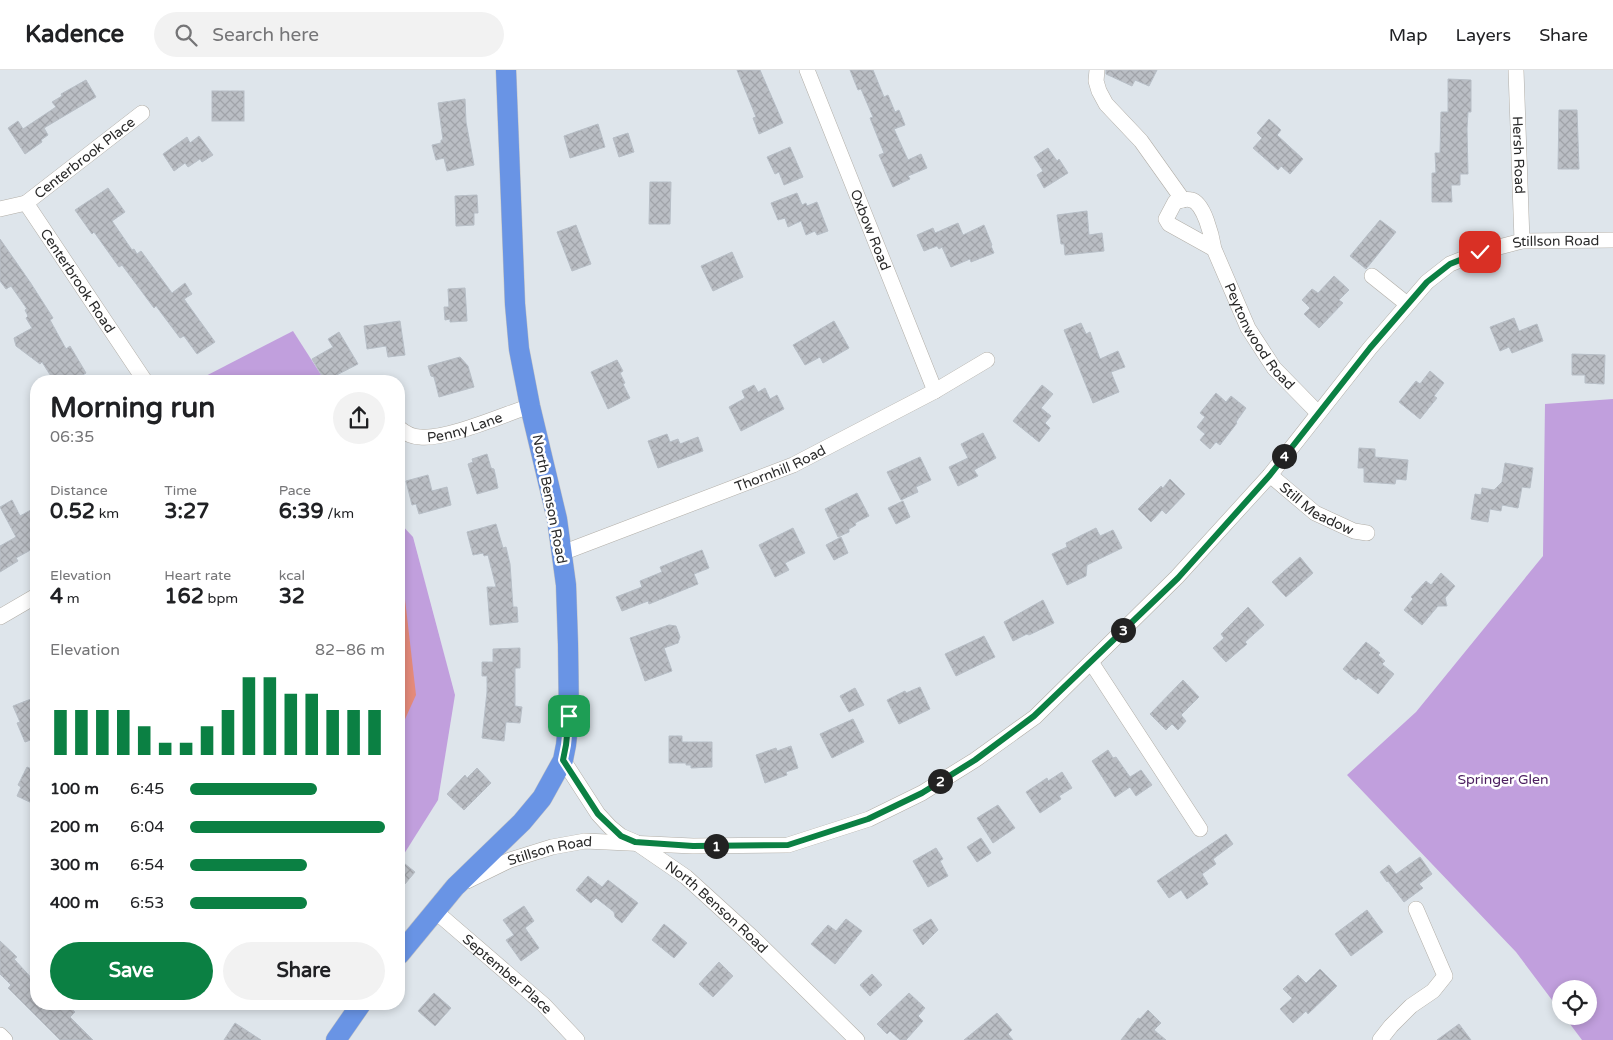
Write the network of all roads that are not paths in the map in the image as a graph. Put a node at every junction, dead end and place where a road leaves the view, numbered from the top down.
1 (506, 70) edge
2 (807, 70) edge
3 (1097, 70) edge
4 (1516, 70) edge
5 (142, 113) dead end
6 (1183, 200) junction
7 (26, 203) junction
8 (0, 209) edge
9 (1613, 240) edge
10 (1522, 241) junction
11 (1214, 249) junction
12 (1372, 276) dead end
13 (1407, 304) junction
14 (987, 360) dead end
15 (142, 375) edge
16 (935, 391) junction
17 (530, 406) junction
18 (1318, 413) junction
19 (405, 432) edge
20 (1270, 475) junction
21 (1367, 533) dead end
22 (562, 554) junction
23 (30, 599) edge
24 (0, 616) edge
25 (1090, 662) junction
26 (563, 760) junction
27 (1200, 829) dead end
28 (635, 842) junction
29 (456, 887) junction
30 (1416, 908) dead end
31 (435, 910) junction
32 (405, 948) edge
33 (357, 1010) edge
34 (0, 1035) edge
35 (5, 1040) edge
36 (336, 1040) edge
37 (577, 1040) edge
38 (857, 1040) edge
39 (1380, 1040) edge

1 - 17 main road, North Benson Road
2 - 16 street, Oxbow Road
3 - 6 street
4 - 10 street, Hersh Road
5 - 7 street, Centerbrook Place
6 - 11 street, Peytonwood Road
6 - 11 street
7 - 8 street
7 - 15 street, Centerbrook Road
9 - 10 street, Stillson Road
10 - 13 street, Stillson Road
11 - 18 street, Peytonwood Road
12 - 13 street
13 - 18 street, Stillson Road
14 - 16 street, Thornhill Road
16 - 22 street, Thornhill Road
17 - 19 street, Penny Lane
17 - 22 main road, North Benson Road
18 - 20 street, Stillson Road
20 - 21 street, Still Meadow
20 - 25 street, Stillson Road
22 - 26 main road, North Benson Road
23 - 24 street
25 - 27 street
25 - 28 street, Stillson Road
26 - 28 street, North Benson Road
26 - 29 main road, Stillson Road
28 - 29 street, Stillson Road
28 - 38 street, North Benson Road
29 - 31 main road, Stillson Road
30 - 39 street
31 - 32 main road, Stillson Road
31 - 37 street, September Place
33 - 36 main road
34 - 35 street

